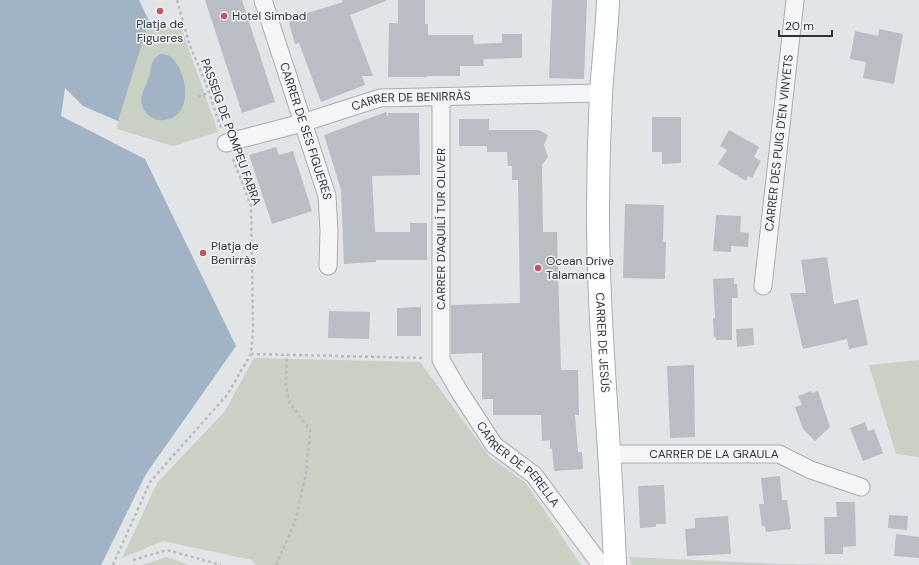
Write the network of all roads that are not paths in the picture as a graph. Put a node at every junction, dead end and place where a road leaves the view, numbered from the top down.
1 (263, 0) edge
2 (608, 0) edge
3 (795, 0) edge
4 (601, 93) junction
5 (441, 97) junction
6 (302, 123) junction
7 (226, 143) road end
8 (328, 266) dead end
9 (763, 286) dead end
10 (441, 360) joint
11 (608, 454) junction
12 (861, 487) dead end
13 (601, 565) edge
14 (615, 565) edge

1 - 6 street, CARRER DE SES FIGUERES
2 - 4 street, CARRER DE JESÚS
3 - 9 street, CARRER DES PUIG D'EN VINYETS
4 - 5 street, CARRER DE BENIRRÀS
4 - 11 street, CARRER DE JESÚS
5 - 6 street, CARRER DE BENIRRÀS
5 - 10 street, CARRER D'AQUILÍ TUR OLIVER
6 - 7 street, CARRER DE BENIRRÀS
6 - 8 street, CARRER DE SES FIGUERES
10 - 13 street, CARRER DE PERELLA
11 - 12 street, CARRER DE LA GRAULA
11 - 14 street, CARRER DE JESÚS

